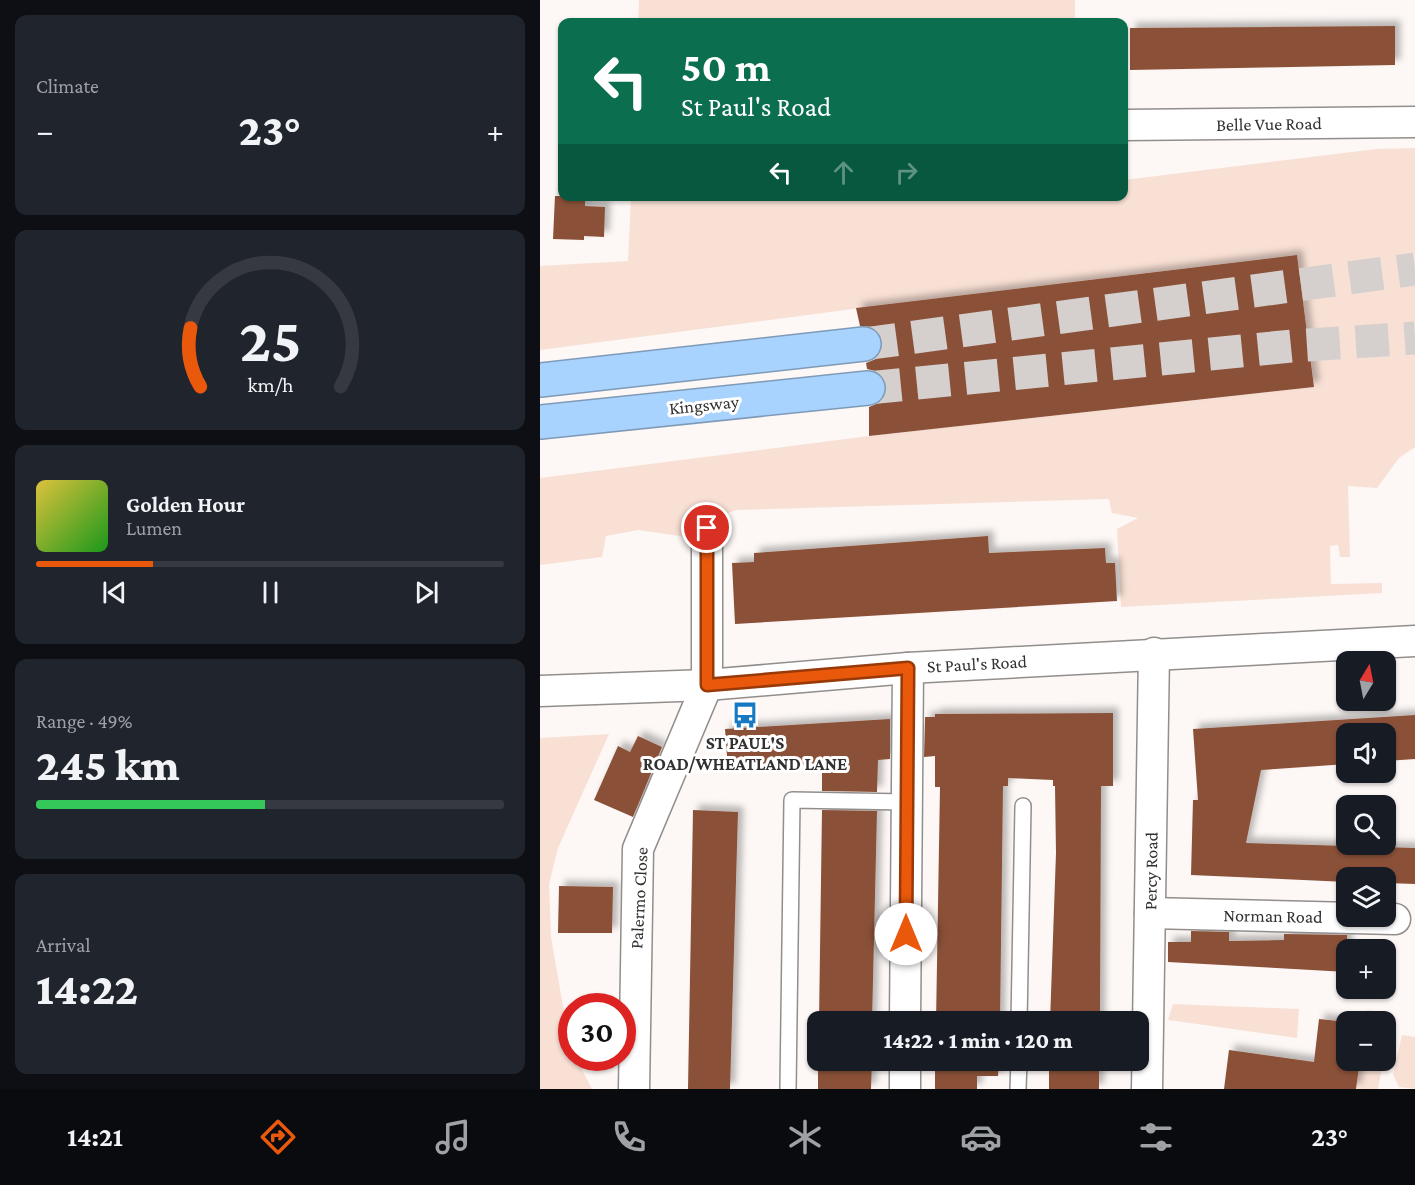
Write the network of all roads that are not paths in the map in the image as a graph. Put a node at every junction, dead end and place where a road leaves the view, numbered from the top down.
1 (1415, 122) edge
2 (1128, 125) edge
3 (864, 344) tunnel mouth
4 (540, 380) edge
5 (868, 388) tunnel mouth
6 (540, 422) edge
7 (707, 528) dead end
8 (1415, 640) edge
9 (1154, 653) junction
10 (908, 668) junction
11 (707, 685) junction
12 (540, 691) edge
13 (907, 802) junction
14 (1023, 806) dead end
15 (1150, 914) junction
16 (1336, 918) edge
17 (905, 1011) edge
18 (1019, 1011) edge
19 (905, 1071) edge
20 (1019, 1071) edge
21 (634, 1089) edge
22 (788, 1089) edge
23 (904, 1089) edge
24 (1018, 1089) edge
25 (1147, 1089) edge

1 - 2 street, Belle Vue Road
3 - 4 highway
5 - 6 highway, Kingsway
7 - 11 street
8 - 9 street, St Paul's Road
9 - 10 street, St Paul's Road
9 - 15 street, Percy Road
10 - 11 street, St Paul's Road
10 - 13 street
11 - 12 street, St Paul's Road
11 - 21 street, Palermo Close
13 - 17 street
13 - 22 lane
14 - 18 lane
15 - 16 street, Norman Road
15 - 25 street, Percy Road
19 - 23 street
20 - 24 lane

